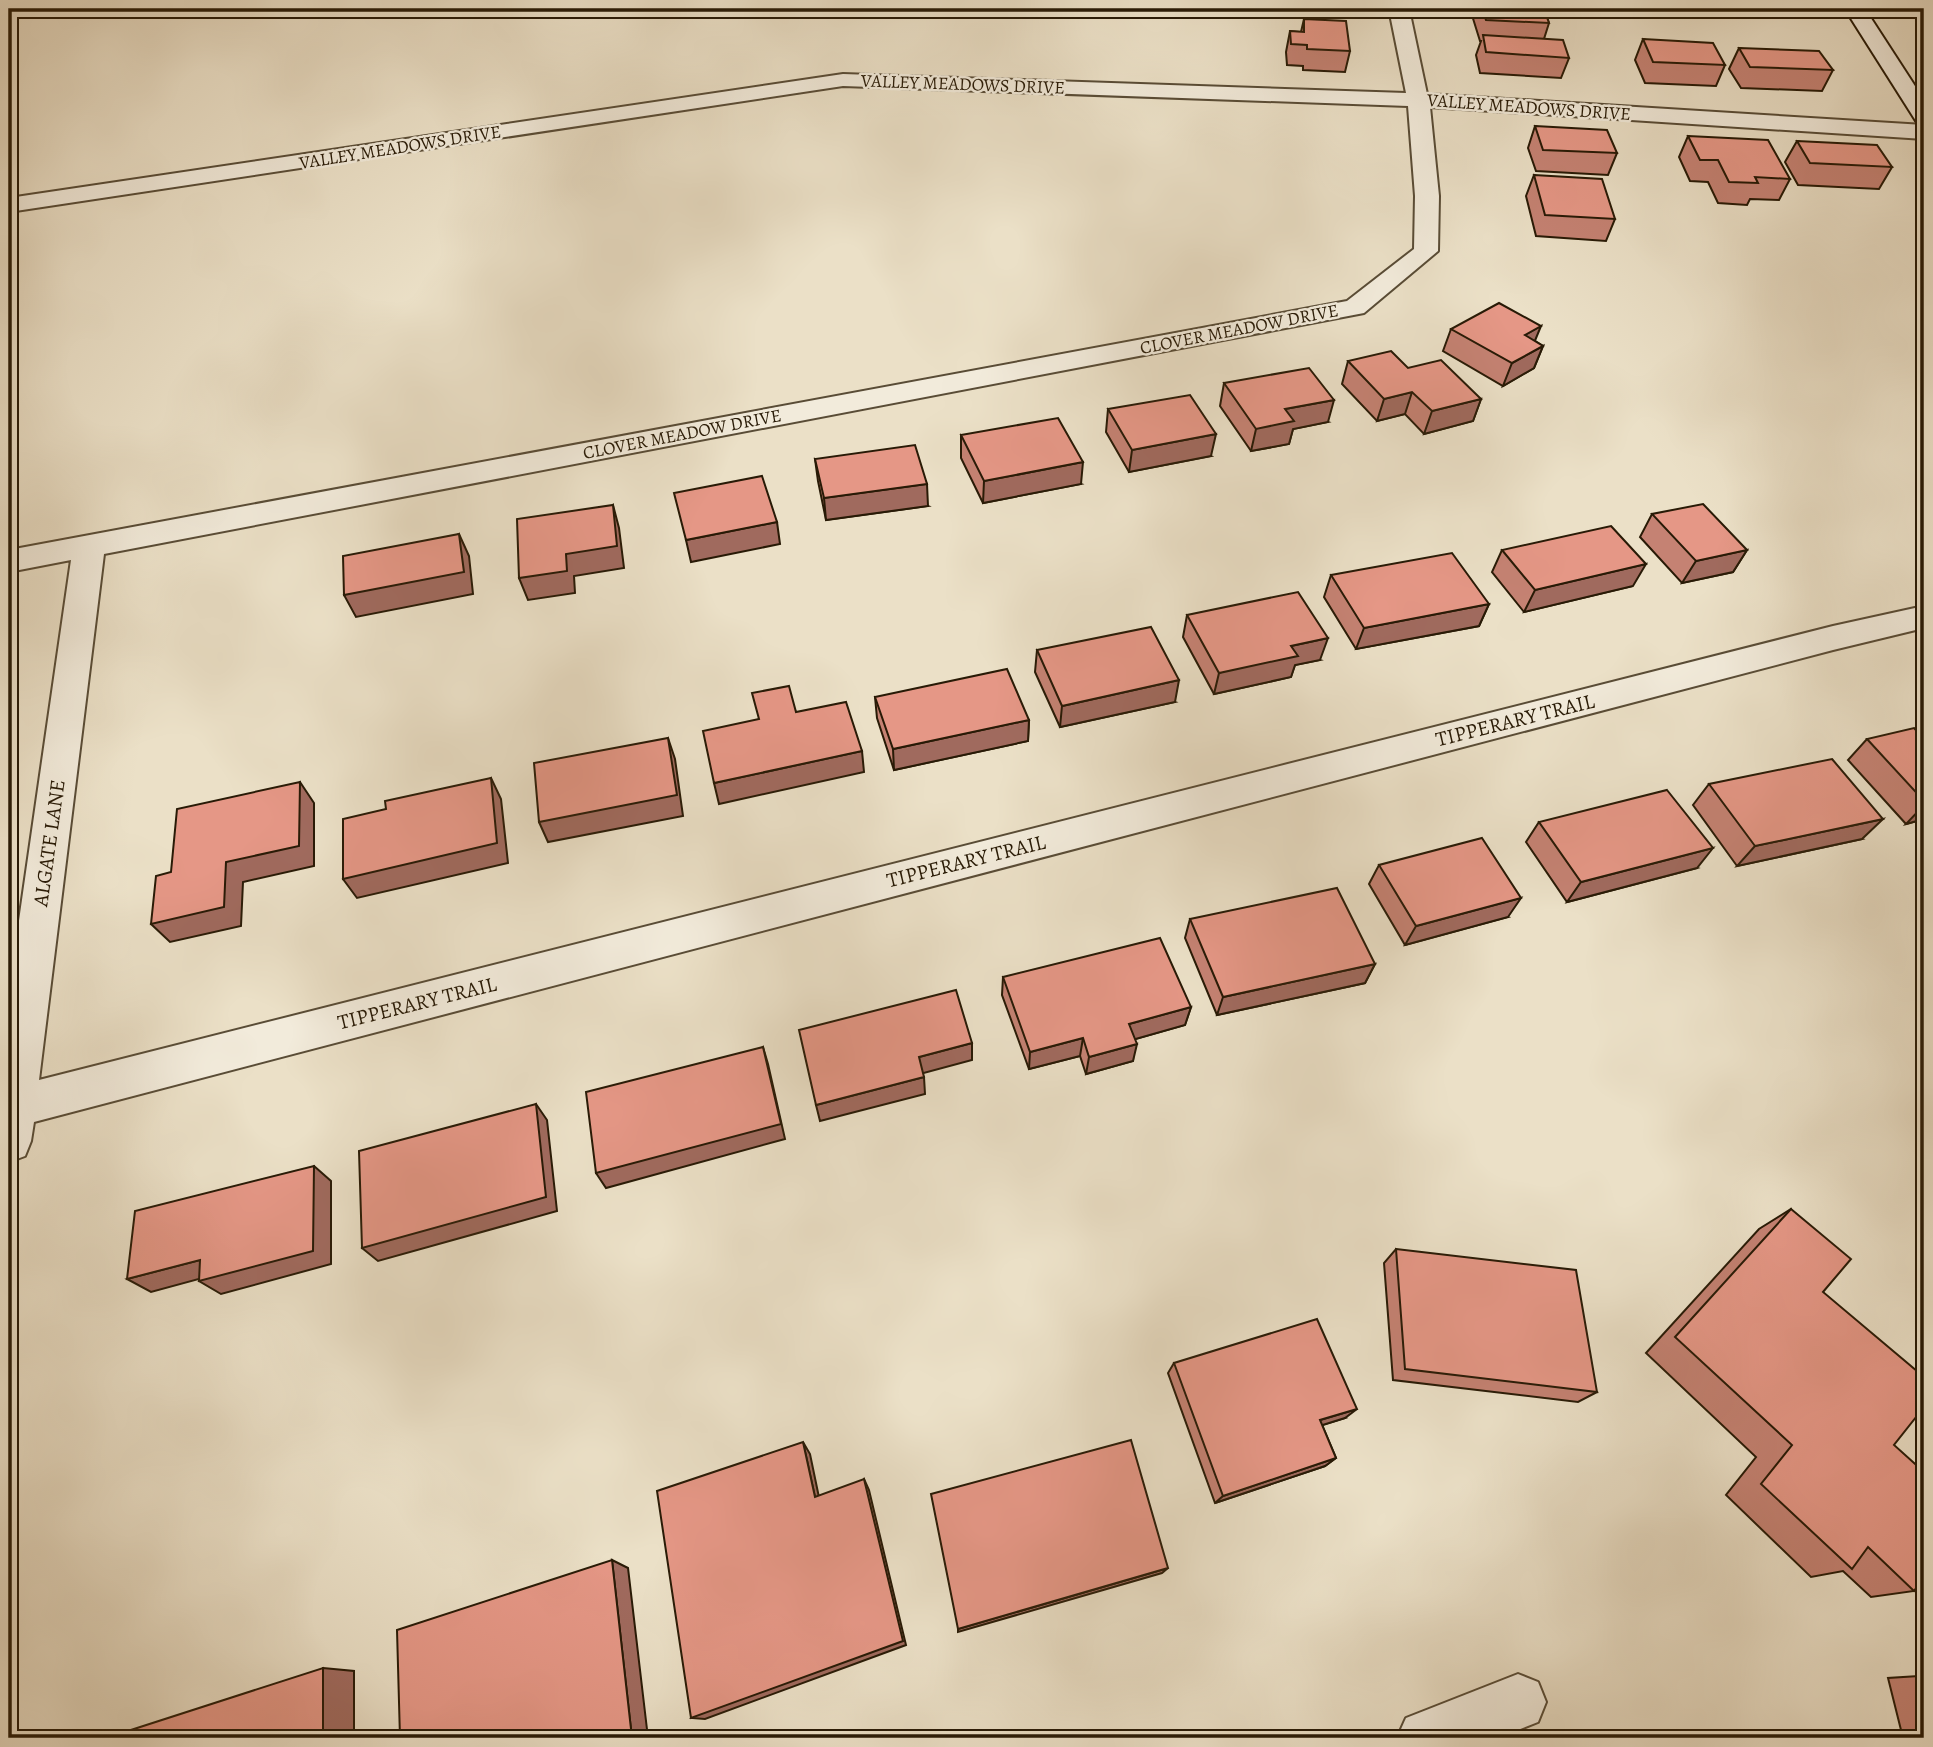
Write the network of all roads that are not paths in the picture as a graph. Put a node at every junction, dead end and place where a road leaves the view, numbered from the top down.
1 (1399, 9) edge
2 (1855, 9) edge
3 (1418, 100) junction
4 (1924, 116) edge
5 (1924, 132) edge
6 (9, 205) edge
7 (89, 546) junction
8 (9, 561) edge
9 (1924, 617) edge
10 (10, 1118) edge
11 (1518, 1702) dead end
12 (1426, 1738) edge

1 - 3 street
2 - 4 street
3 - 5 street, VALLEY MEADOWS DRIVE
3 - 6 street, VALLEY MEADOWS DRIVE
3 - 7 street, CLOVER MEADOW DRIVE
7 - 8 street, CLOVER MEADOW DRIVE
7 - 10 street, ALGATE LANE
9 - 10 street, TIPPERARY TRAIL
11 - 12 street

